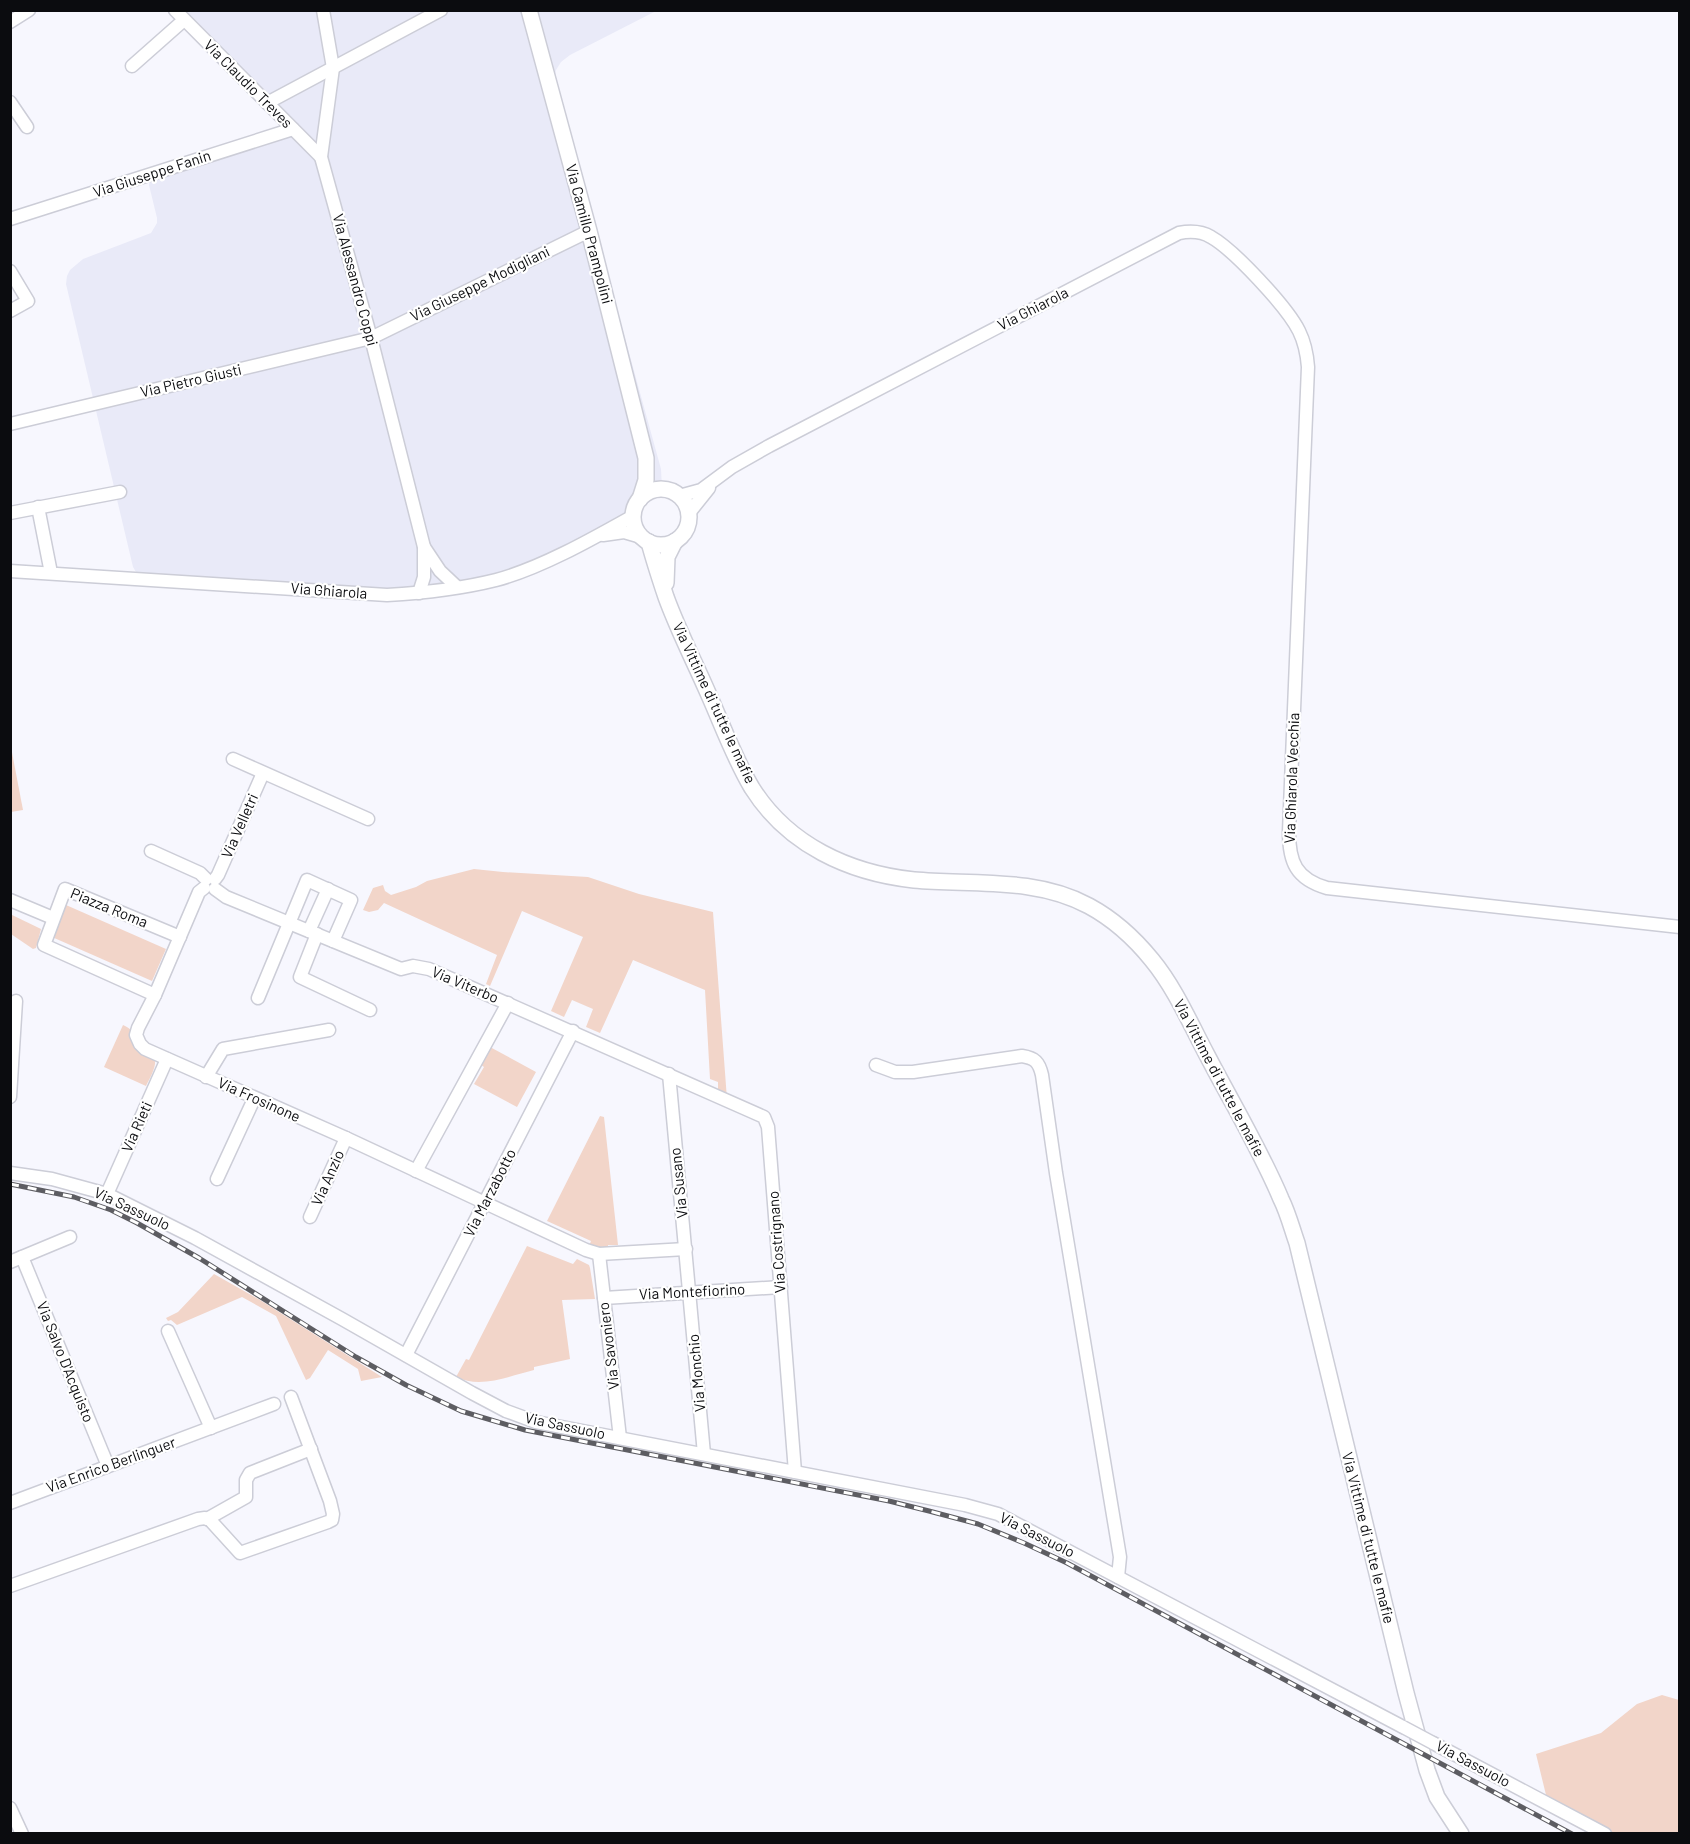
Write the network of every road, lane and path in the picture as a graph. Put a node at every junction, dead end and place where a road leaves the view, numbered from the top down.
1 (29, 10) edge
2 (323, 10) edge
3 (441, 10) edge
4 (530, 10) edge
5 (179, 15) edge
6 (10, 22) edge
7 (132, 66) dead end
8 (333, 68) junction
9 (10, 102) edge
10 (267, 103) junction
11 (27, 127) dead end
12 (293, 129) junction
13 (321, 157) junction
14 (10, 219) edge
15 (589, 231) junction
16 (10, 271) edge
17 (10, 311) edge
18 (371, 338) junction
19 (1308, 367) joint
20 (10, 424) edge
21 (646, 458) junction
22 (713, 482) junction
23 (664, 489) junction
24 (120, 492) dead end
25 (679, 496) junction
26 (640, 498) junction
27 (38, 507) junction
28 (10, 513) edge
29 (688, 513) junction
30 (633, 516) junction
31 (596, 536) junction
32 (645, 540) junction
33 (675, 541) junction
34 (424, 547) junction
35 (10, 571) edge
36 (51, 573) junction
37 (457, 587) junction
38 (419, 593) junction
39 (666, 598) junction
40 (233, 759) dead end
41 (263, 773) junction
42 (368, 819) dead end
43 (151, 851) dead end
44 (210, 884) junction
45 (328, 889) junction
46 (10, 900) edge
47 (53, 918) junction
48 (290, 922) junction
49 (1680, 927) edge
50 (313, 932) junction
51 (180, 937) junction
52 (333, 940) junction
53 (154, 995) junction
54 (258, 998) dead end
55 (16, 1001) dead end
56 (507, 1003) junction
57 (370, 1010) dead end
58 (329, 1030) dead end
59 (573, 1031) junction
60 (168, 1059) junction
61 (876, 1065) dead end
62 (669, 1074) junction
63 (206, 1077) junction
64 (10, 1097) edge
65 (254, 1099) junction
66 (346, 1138) junction
67 (416, 1171) junction
68 (10, 1173) edge
69 (217, 1179) dead end
70 (106, 1194) junction
71 (485, 1203) junction
72 (310, 1217) dead end
73 (70, 1237) dead end
74 (686, 1249) junction
75 (599, 1254) junction
76 (16, 1259) edge
77 (781, 1287) junction
78 (690, 1292) junction
79 (604, 1298) junction
80 (168, 1331) dead end
81 (406, 1355) junction
82 (291, 1397) dead end
83 (274, 1404) dead end
84 (211, 1428) junction
85 (620, 1438) junction
86 (311, 1449) junction
87 (704, 1454) junction
88 (108, 1466) junction
89 (795, 1472) junction
90 (11, 1502) edge
91 (207, 1519) junction
92 (1118, 1577) junction
93 (10, 1586) edge
94 (10, 1808) edge
95 (17, 1832) edge
96 (1461, 1833) edge
97 (1605, 1833) edge

1 - 6 street
2 - 8 street, Via Alessandro Coppi
3 - 8 street
4 - 15 main road, Via Camillo Prampolini
5 - 7 street
5 - 10 street, Via Claudio Treves
8 - 10 street
8 - 13 street, Via Alessandro Coppi
9 - 11 street
10 - 12 street, Via Claudio Treves
12 - 13 street, Via Claudio Treves
12 - 14 street, Via Giuseppe Fanin
13 - 18 street, Via Alessandro Coppi
15 - 18 street, Via Giuseppe Modigliani
15 - 21 main road, Via Camillo Prampolini
16 - 17 street
18 - 20 street, Via Pietro Giusti
18 - 34 street, Via Alessandro Coppi
19 - 22 street, Via Ghiarola
19 - 49 street, Via Ghiarola Vecchia
21 - 23 main road, Via Camillo Prampolini
21 - 26 main road, Via Camillo Prampolini
22 - 25 street, Via Ghiarola
22 - 29 street, Via Ghiarola
23 - 25 main road
23 - 26 main road
24 - 27 street
25 - 29 main road
26 - 30 main road
27 - 28 street
27 - 36 street
29 - 33 main road
30 - 31 street, Via Ghiarola
30 - 32 main road
31 - 32 street
31 - 37 street, Via Ghiarola
32 - 33 main road
32 - 39 main road, Via Vittime di tutte le mafie
33 - 39 main road, Via Vittime di tutte le mafie
34 - 37 street, Via Alessandro Coppi
34 - 38 street, Via Alessandro Coppi
35 - 36 street, Via Ghiarola
36 - 38 street, Via Ghiarola
37 - 38 street, Via Ghiarola
39 - 96 main road, Via Vittime di tutte le mafie
40 - 41 street
41 - 42 street
41 - 44 street, Via Velletri
43 - 44 street, Via Viterbo
44 - 48 street, Via Viterbo
44 - 51 street, Via Velletri
45 - 48 street
45 - 50 street
45 - 52 street
46 - 47 street, Piazza Roma
47 - 51 street, Piazza Roma
47 - 53 street, Piazza Roma
48 - 50 street, Via Viterbo
48 - 54 street
50 - 52 street, Via Viterbo
50 - 57 street
51 - 53 street, Via Frosinone
52 - 56 street, Via Viterbo
53 - 60 street, Via Frosinone
55 - 64 street
56 - 59 street, Via Viterbo
56 - 67 street
58 - 63 street
59 - 62 street
59 - 71 street, Via Marzabotto
60 - 63 street, Via Frosinone
60 - 70 street, Via Rieti
61 - 92 street
62 - 74 street, Via Susano
62 - 77 street, Via Costrignano
63 - 65 street, Via Frosinone
65 - 66 street, Via Frosinone
65 - 69 street
66 - 67 street, Via Frosinone
66 - 72 street, Via Anzio
67 - 71 street, Via Frosinone
68 - 70 street, Via Sassuolo
70 - 81 street, Via Sassuolo
71 - 75 street, Via Frosinone
71 - 81 street, Via Marzabotto
73 - 76 street
74 - 75 street
74 - 78 street, Via Susano
75 - 79 street, Via Savoniero
76 - 88 street, Via Salvo D'Acquisto
77 - 78 street, Via Montefiorino
77 - 89 street, Via Costrignano
78 - 79 street, Via Montefiorino
78 - 87 street, Via Monchio
79 - 85 street, Via Savoniero
80 - 84 street
81 - 85 street, Via Sassuolo
82 - 86 street
83 - 84 street, Via Enrico Berlinguer
84 - 88 street, Via Enrico Berlinguer
85 - 87 street, Via Sassuolo
86 - 91 street
86 - 91 street
87 - 89 street, Via Sassuolo
88 - 90 street, Via Enrico Berlinguer
89 - 92 street, Via Sassuolo
91 - 93 street
92 - 97 street, Via Sassuolo, bridge
94 - 95 street

